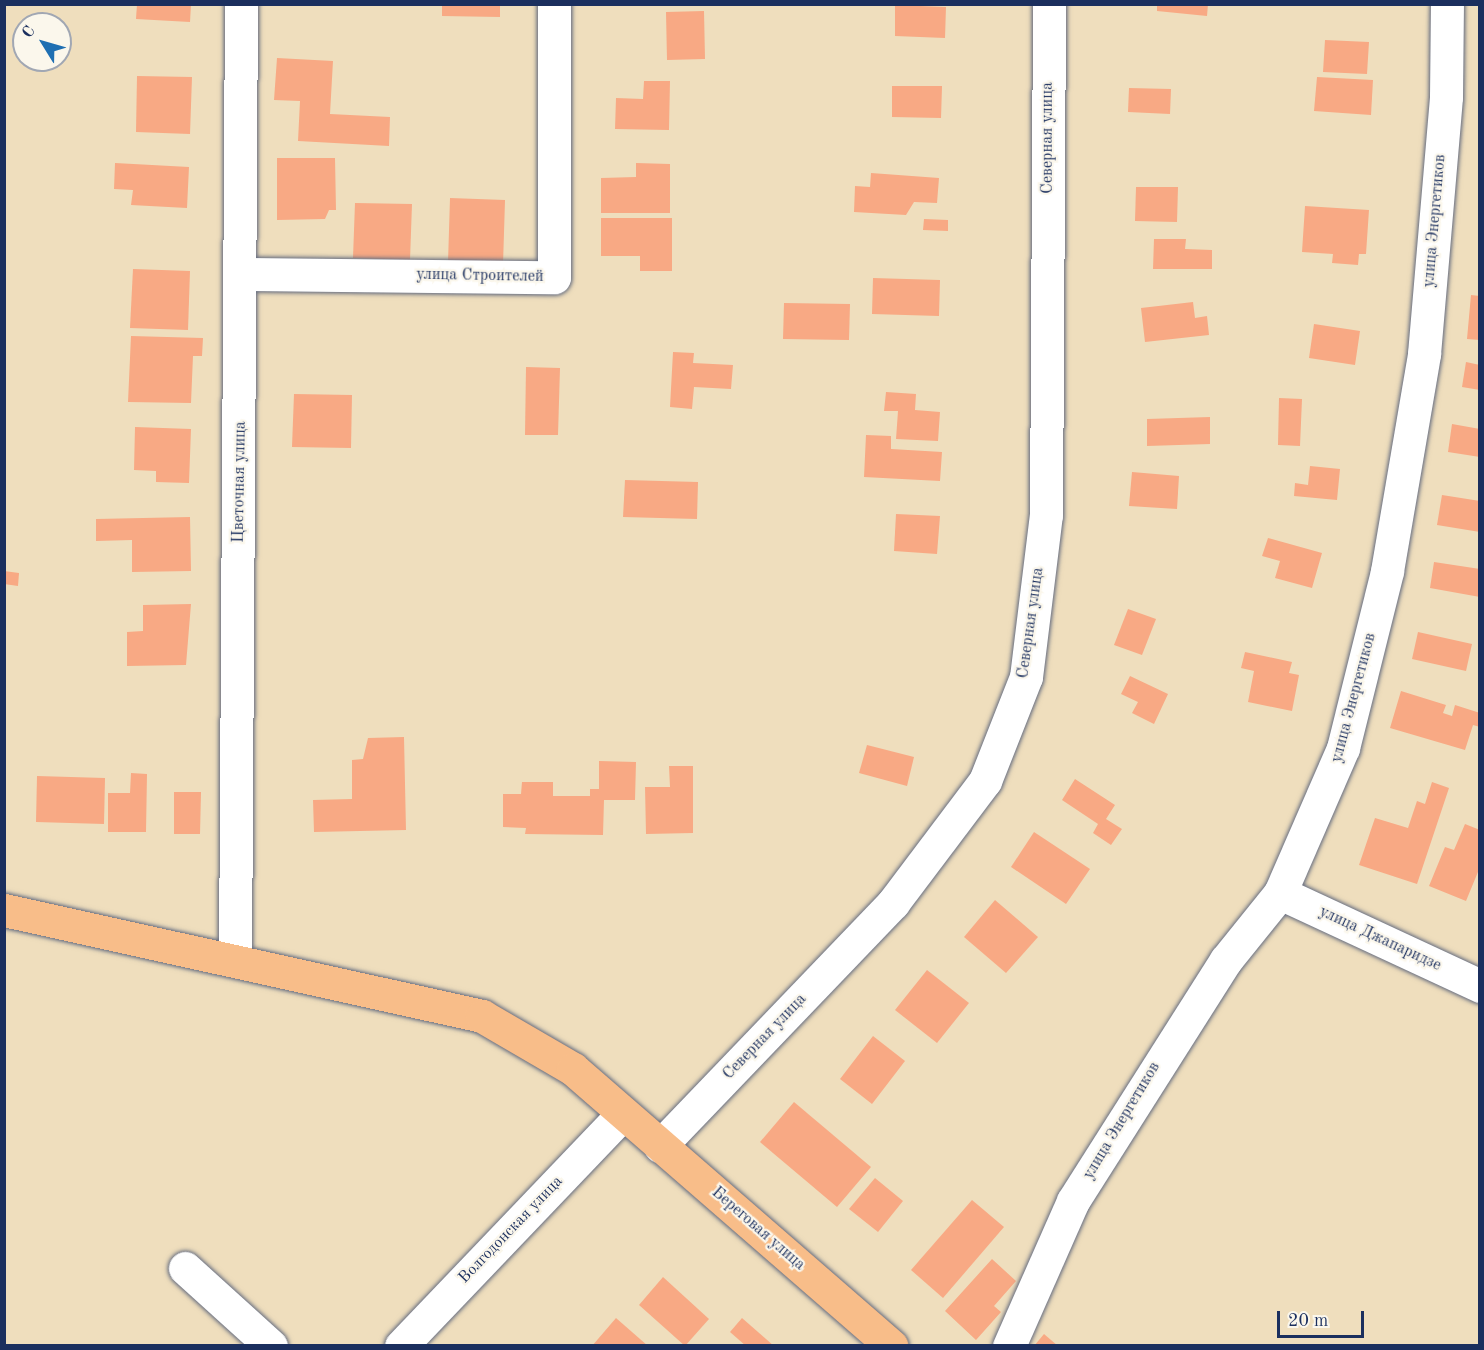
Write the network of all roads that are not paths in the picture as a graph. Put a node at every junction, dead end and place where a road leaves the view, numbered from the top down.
1 (241, 4) edge
2 (554, 4) edge
3 (1049, 4) edge
4 (1447, 4) edge
5 (242, 273) junction
6 (1280, 893) junction
7 (4, 910) edge
8 (235, 959) junction
9 (1479, 986) edge
10 (622, 1115) junction
11 (660, 1146) junction
12 (185, 1268) dead end
13 (271, 1346) edge
14 (401, 1346) edge
15 (892, 1346) edge
16 (1009, 1346) edge

1 - 5 street, Цветочная улица
2 - 5 street, улица Строителей
3 - 11 street, Северная улица
4 - 6 street, улица Энергетиков
5 - 8 street, Цветочная улица
6 - 9 street, улица Джапаридзе
6 - 16 street, улица Энергетиков
7 - 8 main road, Береговая улица
8 - 10 main road, Береговая улица
10 - 11 main road, Береговая улица
10 - 14 street, Волгодонская улица
11 - 15 main road, Береговая улица
12 - 13 street

